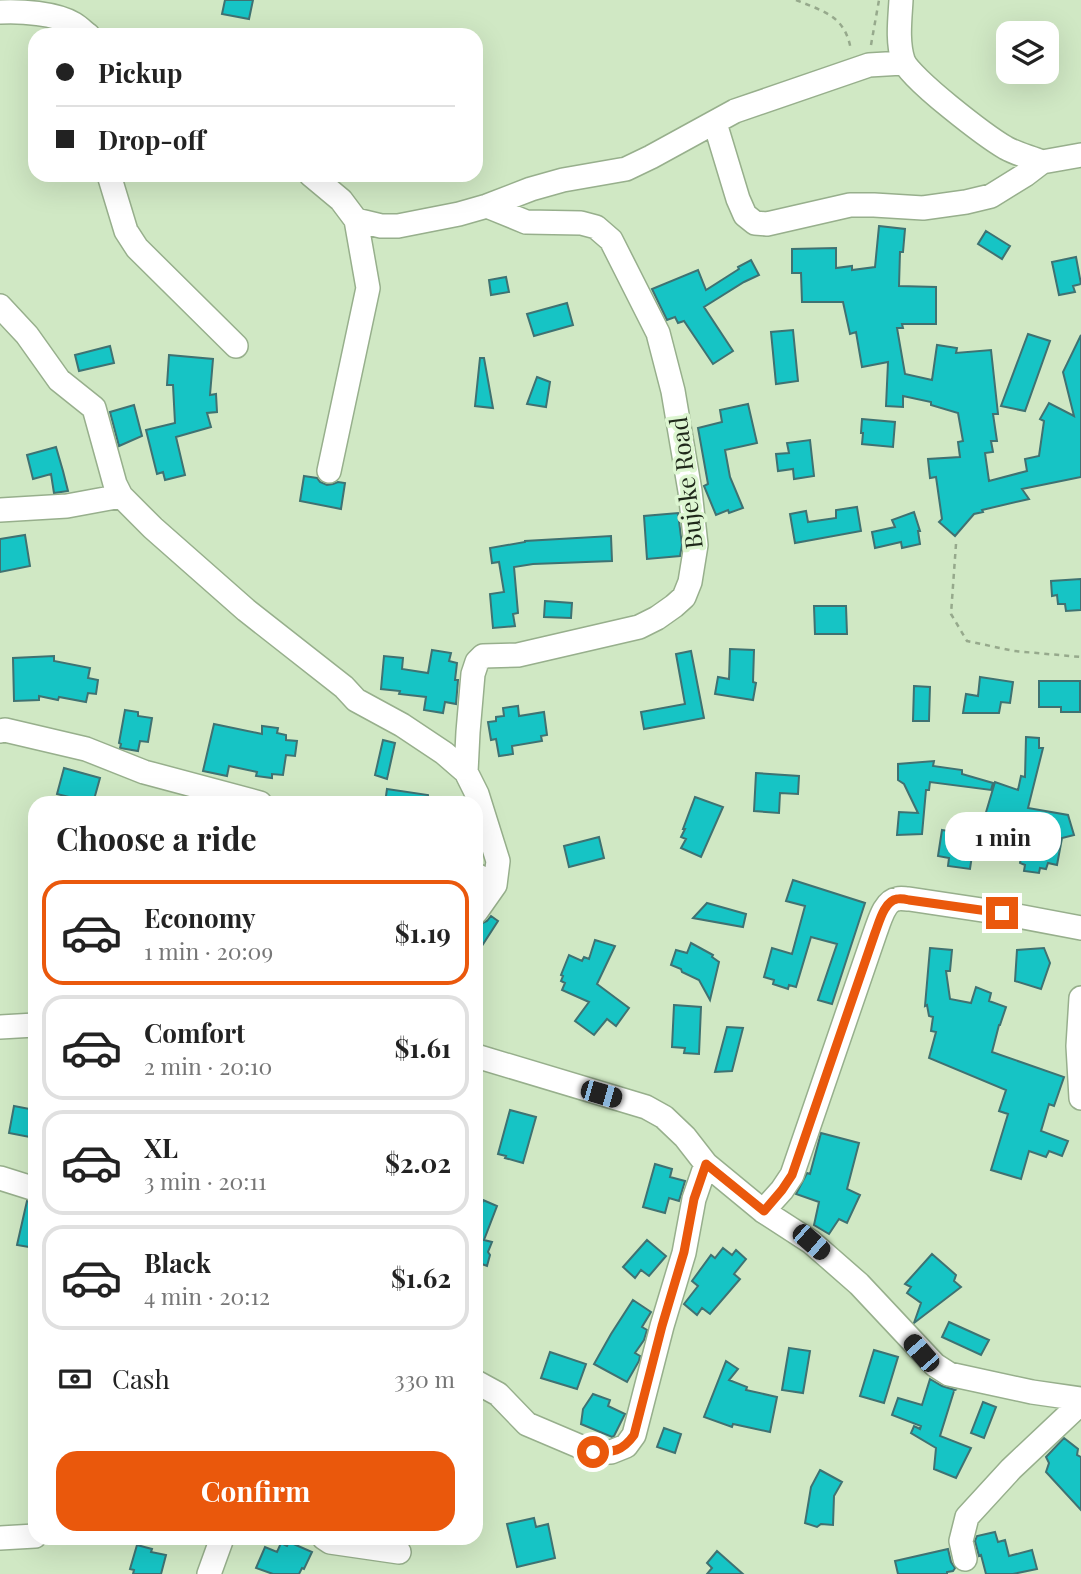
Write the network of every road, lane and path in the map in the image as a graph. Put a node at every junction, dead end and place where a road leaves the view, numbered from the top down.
1 (796, 0) edge
2 (880, 0) edge
3 (901, 0) edge
4 (0, 12) edge
5 (72, 28) edge
6 (903, 63) junction
7 (859, 68) junction
8 (715, 123) junction
9 (1081, 155) edge
10 (1042, 162) junction
11 (111, 182) edge
12 (320, 182) edge
13 (486, 206) junction
14 (356, 220) junction
15 (0, 306) edge
16 (236, 346) dead end
17 (329, 471) dead end
18 (121, 496) junction
19 (0, 510) edge
20 (956, 544) dead end
21 (1081, 657) edge
22 (0, 731) edge
23 (466, 772) junction
24 (234, 796) edge
25 (478, 796) edge
26 (483, 813) edge
27 (486, 880) edge
28 (1081, 928) edge
29 (1081, 998) edge
30 (28, 1025) edge
31 (0, 1027) edge
32 (483, 1058) edge
33 (1081, 1098) edge
34 (706, 1164) junction
35 (0, 1178) edge
36 (28, 1187) edge
37 (764, 1211) junction
38 (483, 1386) edge
39 (1081, 1401) edge
40 (28, 1536) edge
41 (0, 1538) edge
42 (219, 1545) edge
43 (350, 1545) edge
44 (398, 1552) dead end
45 (965, 1559) dead end
46 (209, 1574) edge

1 - 7 path
2 - 7 path
3 - 6 street
4 - 5 street
6 - 7 street
6 - 10 street
7 - 8 street
8 - 10 street
8 - 13 street
9 - 10 street
11 - 16 street
12 - 14 street
13 - 14 street
13 - 23 street, Bujeke Road
14 - 17 street
15 - 18 street
18 - 19 street
18 - 23 street
20 - 21 path
22 - 24 street
23 - 25 street, Bujeke Road
26 - 27 street, Bujeke Road
28 - 37 street
29 - 33 street
30 - 31 street
32 - 34 street
34 - 37 street
34 - 38 street
35 - 36 street
37 - 39 street
39 - 45 street
40 - 41 street
42 - 46 street
43 - 44 street

